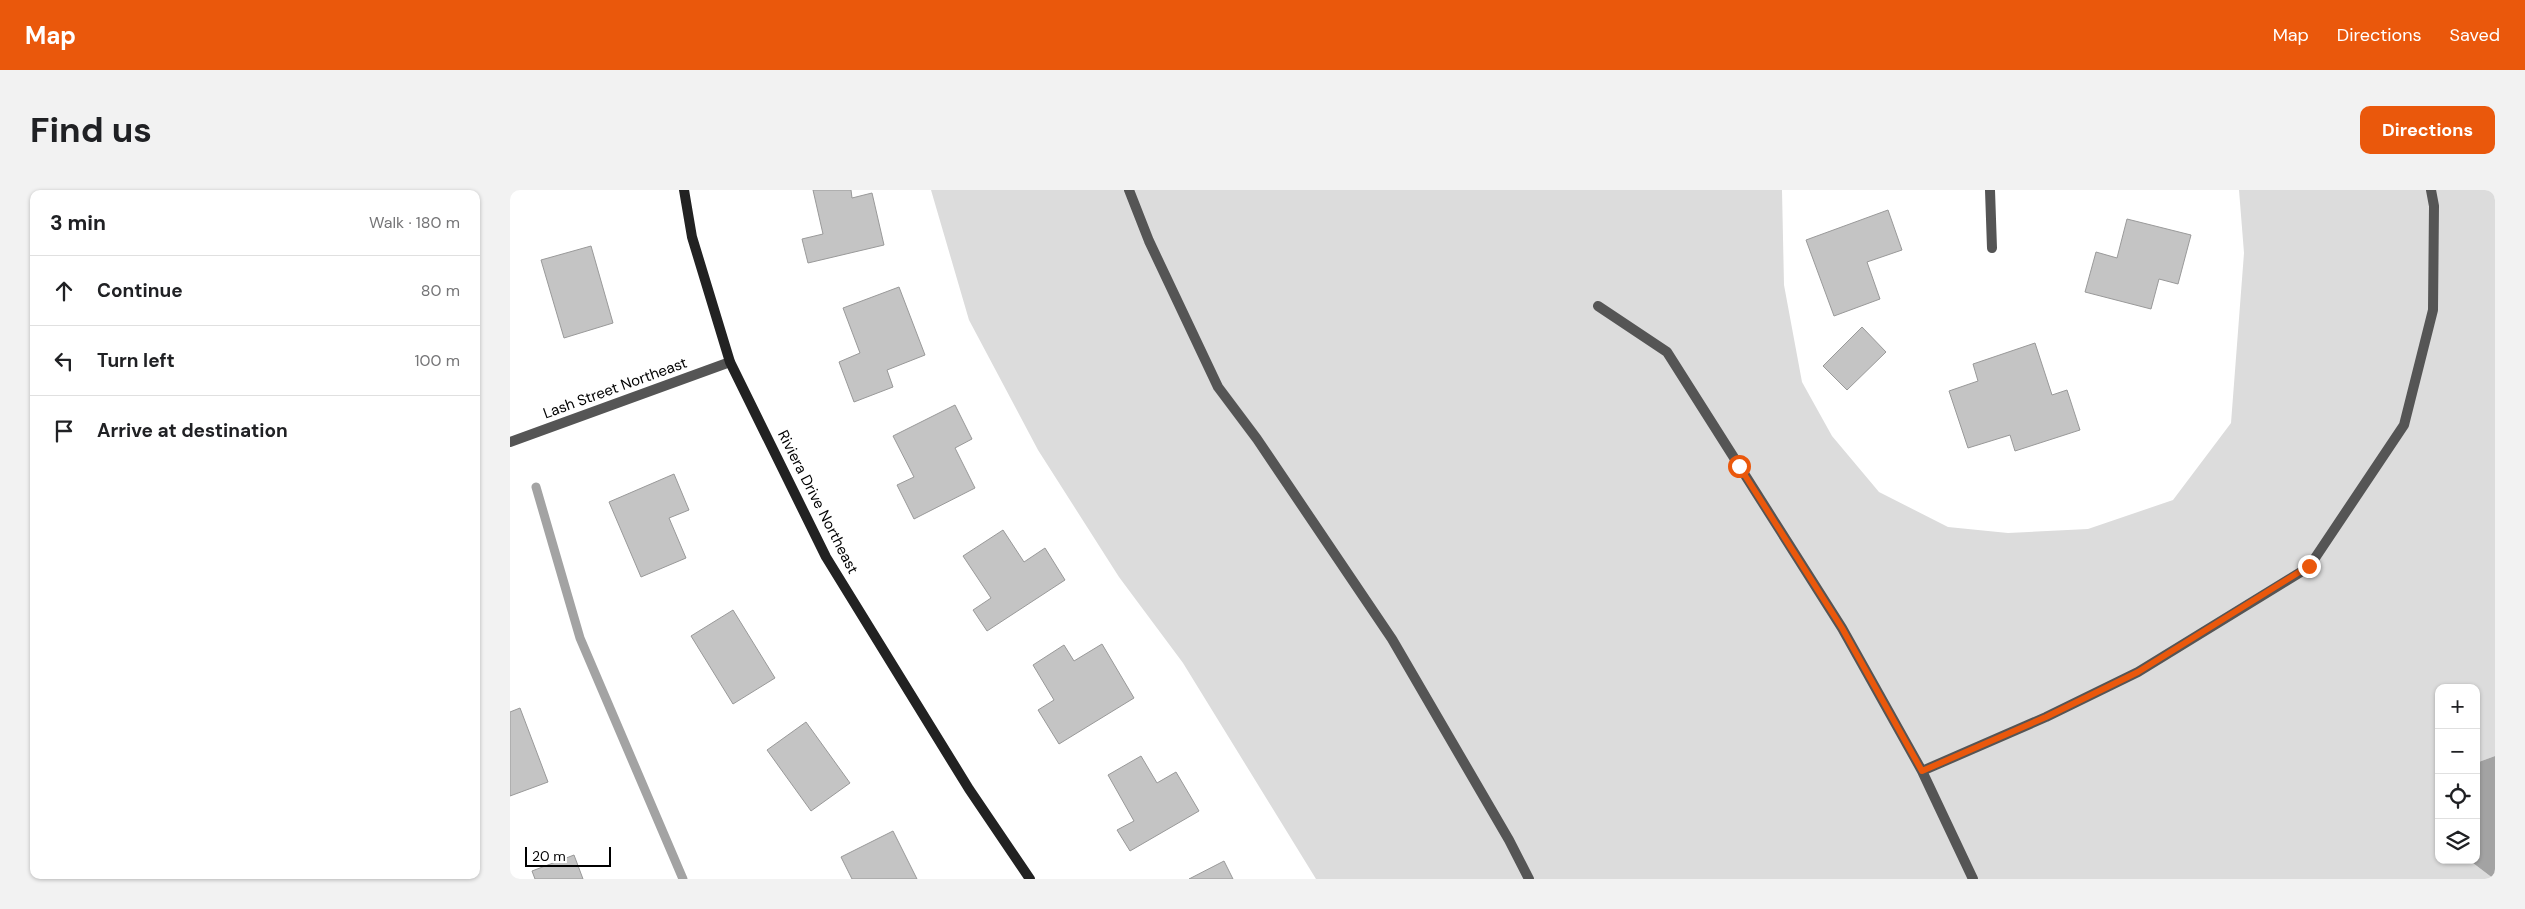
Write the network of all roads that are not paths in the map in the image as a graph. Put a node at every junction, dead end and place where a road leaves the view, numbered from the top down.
1 (684, 190) edge
2 (1129, 190) edge
3 (1990, 190) edge
4 (2431, 190) edge
5 (1992, 248) dead end
6 (1598, 306) dead end
7 (730, 362) junction
8 (510, 442) edge
9 (1922, 771) junction
10 (1030, 879) edge
11 (1529, 879) edge
12 (1973, 879) edge

1 - 7 street, Riviera Drive Northeast
2 - 11 street
3 - 5 street
4 - 9 street
6 - 9 street
7 - 8 street, Lash Street Northeast
7 - 10 street, Riviera Drive Northeast
9 - 12 street

